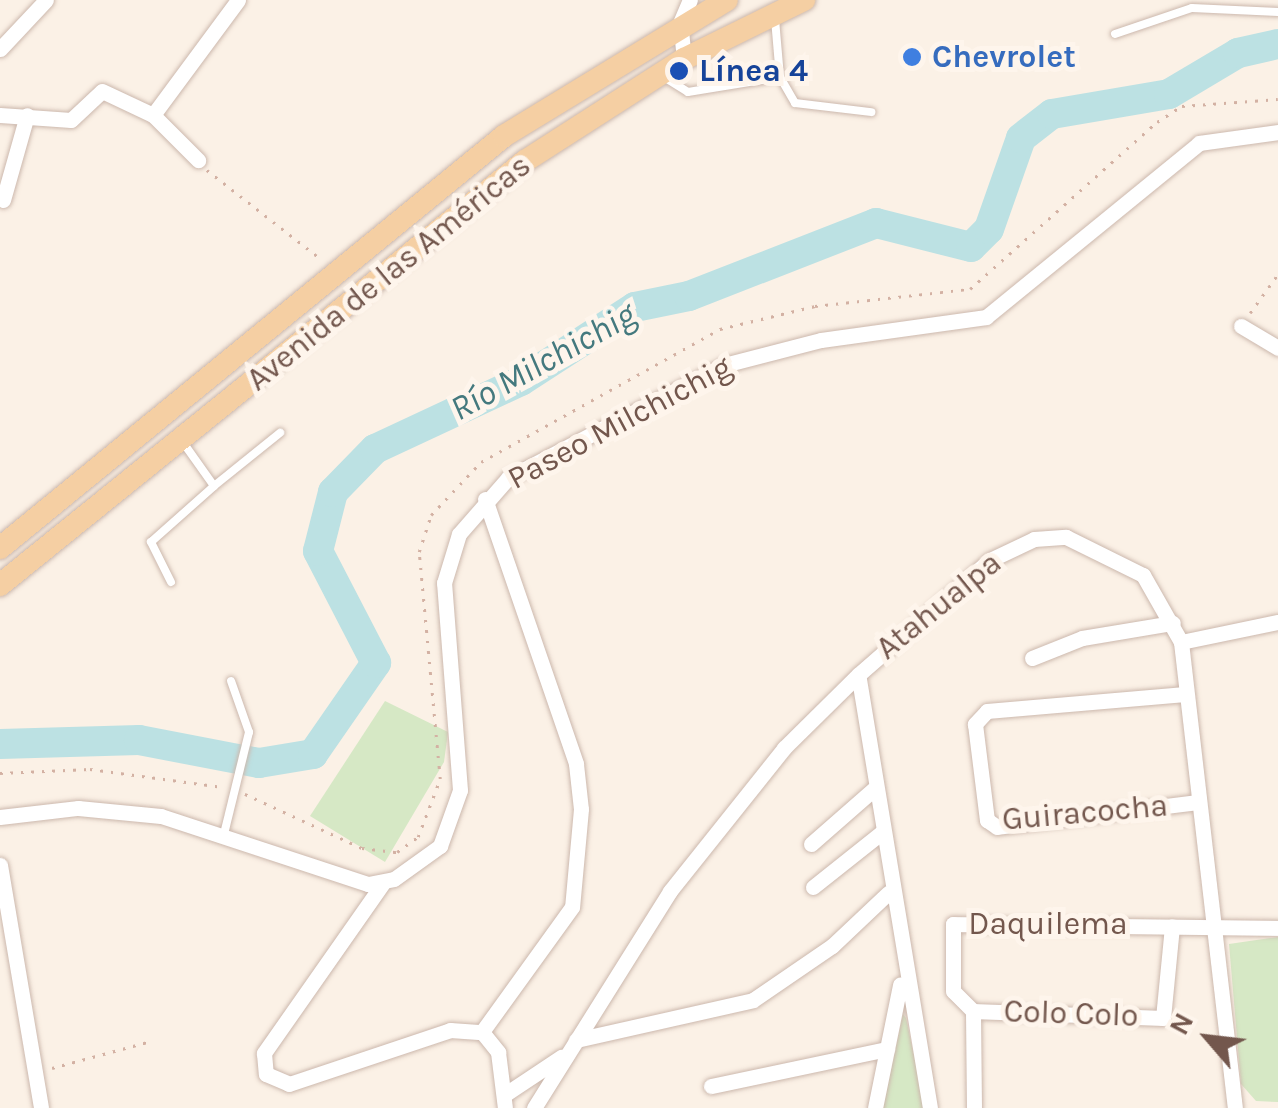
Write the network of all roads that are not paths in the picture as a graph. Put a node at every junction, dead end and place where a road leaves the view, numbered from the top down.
1 (46, 0) edge
2 (238, 0) edge
3 (690, 0) edge
4 (727, 0) edge
5 (804, 0) edge
6 (1278, 12) edge
7 (775, 14) junction
8 (680, 23) junction
9 (1114, 34) dead end
10 (0, 49) edge
11 (684, 60) junction
12 (660, 74) junction
13 (780, 78) junction
14 (872, 112) dead end
15 (27, 115) junction
16 (153, 115) junction
17 (0, 116) edge
18 (1278, 132) edge
19 (198, 160) road end
20 (3, 200) dead end
21 (1241, 326) road end
22 (1278, 348) edge
23 (280, 433) dead end
24 (182, 440) junction
25 (214, 486) junction
26 (485, 499) junction
27 (0, 548) edge
28 (171, 582) dead end
29 (0, 585) edge
30 (1278, 622) edge
31 (1173, 623) junction
32 (1181, 642) junction
33 (1032, 658) dead end
34 (858, 674) junction
35 (231, 681) dead end
36 (1186, 694) junction
37 (875, 788) junction
38 (1198, 802) junction
39 (0, 818) edge
40 (881, 833) junction
41 (224, 834) junction
42 (811, 844) dead end
43 (0, 866) edge
44 (383, 883) junction
45 (813, 887) dead end
46 (888, 893) junction
47 (1172, 926) junction
48 (1211, 926) junction
49 (1278, 928) edge
50 (902, 975) junction
51 (974, 1011) junction
52 (482, 1032) junction
53 (572, 1046) junction
54 (886, 1049) junction
55 (712, 1086) dead end
56 (504, 1102) edge
57 (41, 1108) edge
58 (534, 1108) edge
59 (875, 1108) edge
60 (930, 1108) edge
61 (974, 1108) edge
62 (1235, 1108) edge

1 - 10 street
2 - 16 street
3 - 8 street
4 - 8 main road, Avenida de las Américas
5 - 7 main road, Avenida de las Américas
6 - 9 lane
7 - 11 main road, Avenida de las Américas
7 - 13 lane
8 - 11 street
8 - 27 main road, Avenida de las Américas
11 - 12 main road, Avenida de las Américas
12 - 13 lane
12 - 24 main road, Avenida de las Américas
13 - 14 lane
15 - 16 street
15 - 17 street
15 - 20 street
16 - 19 street
18 - 26 street, Paseo Milchichig
21 - 22 street
23 - 25 lane
24 - 25 lane
24 - 29 main road, Avenida de las Américas
25 - 28 lane
26 - 44 street, Paseo Milchichig
26 - 52 street
30 - 32 street
31 - 32 street, Atahualpa
31 - 33 street
31 - 34 street, Atahualpa
32 - 36 street, Atahualpa
34 - 37 street, Atahualpa
34 - 53 street
35 - 41 lane
36 - 38 street, Atahualpa
36 - 38 street, Guiracocha
37 - 40 street, Atahualpa
37 - 42 street
38 - 48 street, Atahualpa
39 - 41 street
40 - 45 street
40 - 46 street, Atahualpa
41 - 44 street
43 - 57 street
44 - 52 street
46 - 50 street, Atahualpa
46 - 53 street
47 - 48 street, Daquilema
47 - 51 street, Colo Colo
47 - 51 street, Daquilema
48 - 49 street, Daquilema
48 - 62 street, Atahualpa
50 - 54 street
50 - 60 street, Atahualpa
51 - 61 street, Daquilema
52 - 56 street
53 - 56 street
53 - 58 street
54 - 55 street
54 - 59 street

